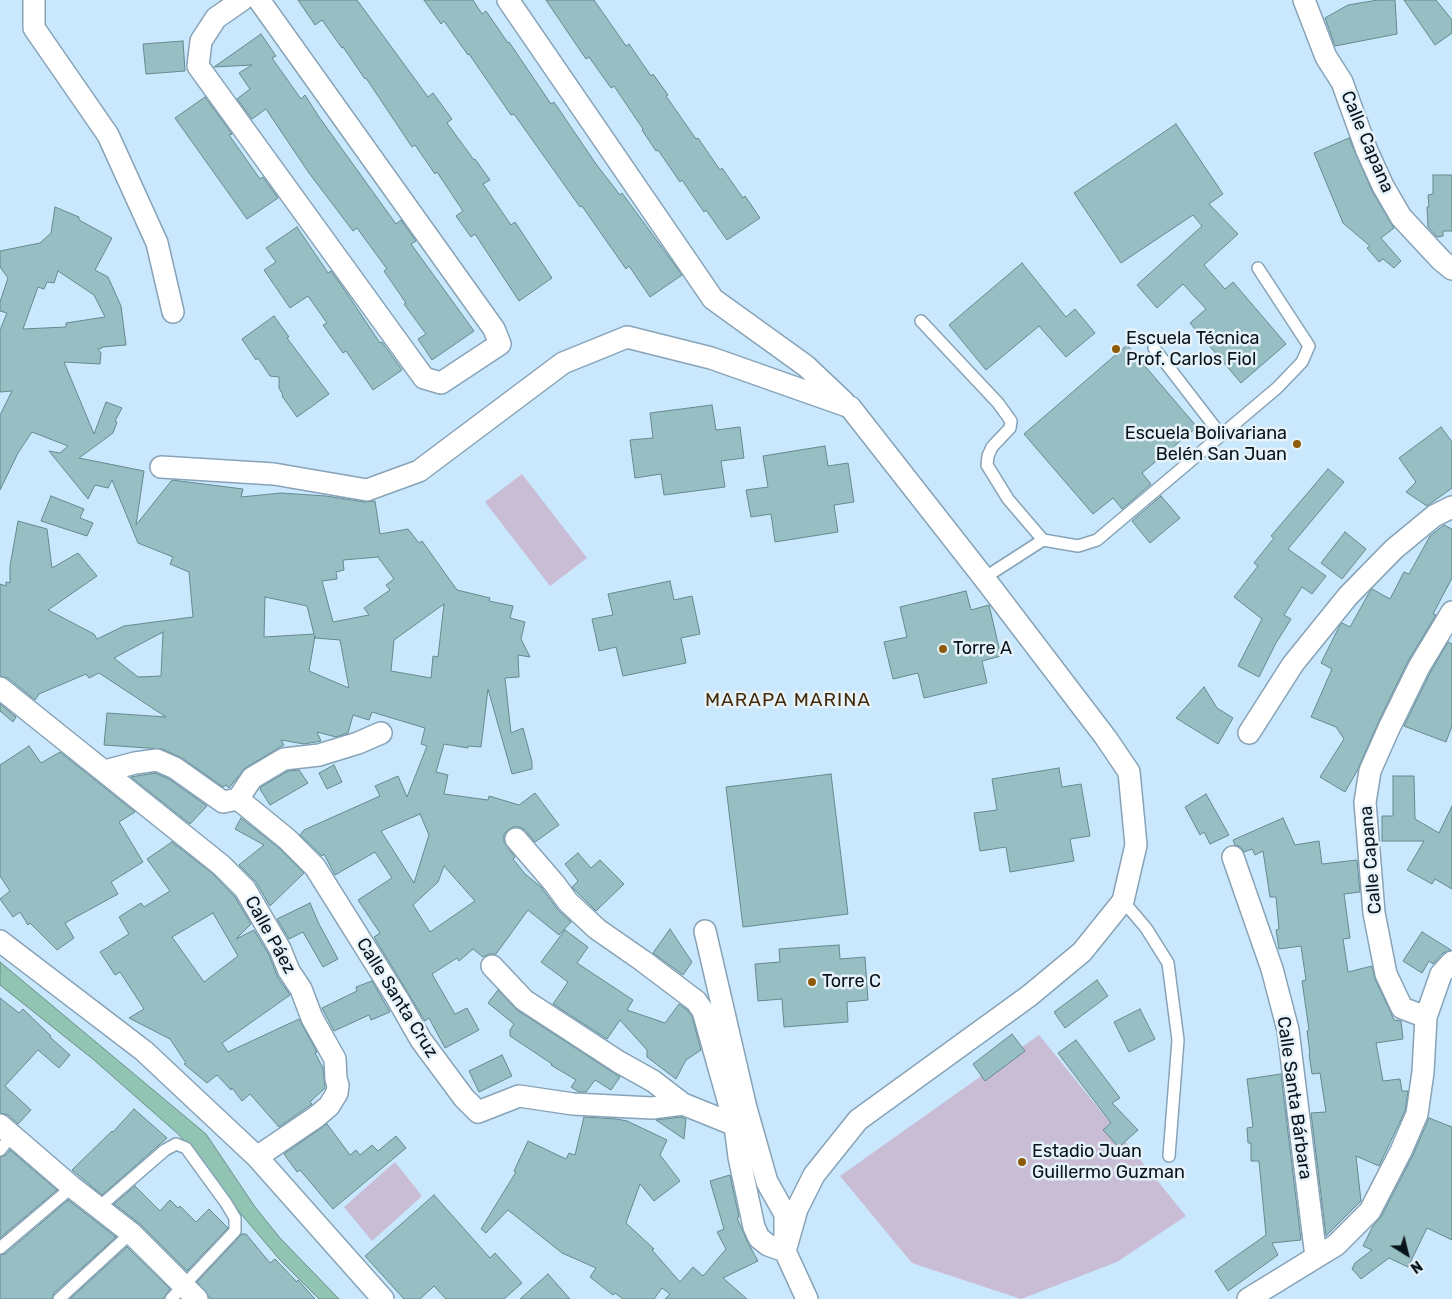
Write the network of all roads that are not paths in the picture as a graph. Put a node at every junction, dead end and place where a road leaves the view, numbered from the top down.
1 (34, 0) edge
2 (242, 0) edge
3 (259, 0) edge
4 (508, 0) edge
5 (1304, 0) edge
6 (1258, 268) dead end
7 (1452, 269) edge
8 (173, 312) dead end
9 (921, 322) dead end
10 (1154, 348) dead end
11 (850, 407) junction
12 (1221, 435) junction
13 (161, 467) dead end
14 (1452, 507) edge
15 (1043, 540) junction
16 (984, 578) junction
17 (1452, 612) edge
18 (0, 688) edge
19 (381, 733) dead end
20 (1249, 733) dead end
21 (105, 771) junction
22 (238, 799) junction
23 (516, 839) dead end
24 (1233, 857) dead end
25 (1123, 901) junction
26 (705, 931) dead end
27 (0, 941) edge
28 (1452, 962) edge
29 (492, 966) dead end
30 (1426, 1017) junction
31 (683, 1104) junction
32 (734, 1125) junction
33 (4, 1137) edge
34 (1169, 1156) dead end
35 (257, 1157) junction
36 (72, 1187) junction
37 (98, 1208) junction
38 (131, 1233) junction
39 (0, 1248) edge
40 (785, 1251) junction
41 (1316, 1257) junction
42 (184, 1295) edge
43 (59, 1299) edge
44 (383, 1299) edge
45 (807, 1299) edge
46 (1248, 1299) edge

1 - 8 street
2 - 3 street
4 - 11 street
5 - 7 street, Calle Capana
6 - 12 lane
9 - 15 lane
10 - 12 lane
11 - 13 street
11 - 16 street
12 - 15 lane
14 - 20 street
15 - 16 lane
16 - 25 street
17 - 30 street, Calle Capana
18 - 21 street, Calle Páez
19 - 22 street
21 - 22 street
21 - 35 street, Calle Páez
22 - 31 street, Calle Santa Cruz
23 - 32 street
24 - 41 street, Calle Santa Bárbara
25 - 34 lane
25 - 40 street
26 - 40 street
27 - 35 street
28 - 30 street
29 - 31 street
30 - 41 street
31 - 32 street, Calle Santa Cruz
32 - 40 street
33 - 36 street
35 - 44 street
36 - 37 street
36 - 39 lane
37 - 38 street
37 - 42 lane
38 - 42 street
38 - 43 lane
40 - 45 street
41 - 46 street

